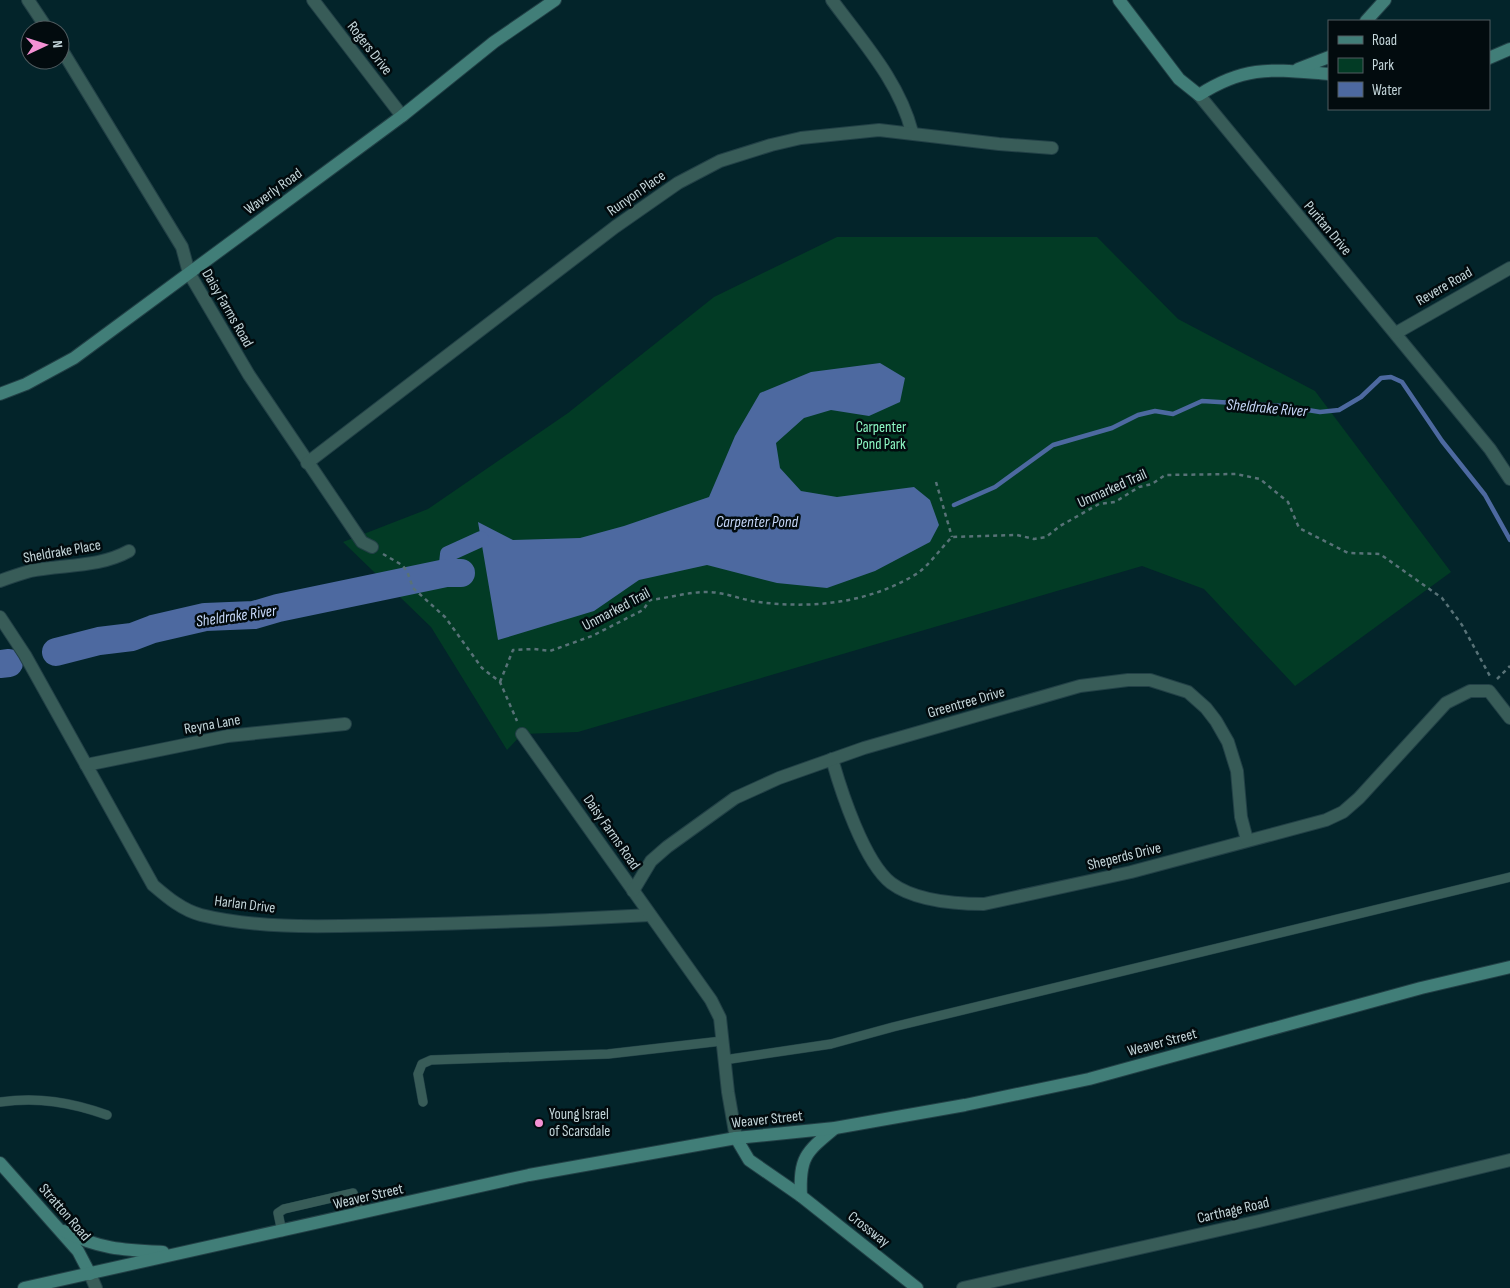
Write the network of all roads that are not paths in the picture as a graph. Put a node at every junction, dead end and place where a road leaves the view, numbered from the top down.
1 (28, 0) edge
2 (313, 0) edge
3 (555, 0) edge
4 (832, 0) edge
5 (1119, 0) edge
6 (1385, 0) edge
7 (41, 20) edge
8 (1367, 20) edge
9 (1510, 49) edge
10 (1328, 57) edge
11 (1490, 58) edge
12 (70, 63) edge
13 (1295, 70) junction
14 (1328, 74) edge
15 (1199, 95) junction
16 (402, 116) junction
17 (912, 132) junction
18 (1052, 148) dead end
19 (1510, 268) edge
20 (189, 273) junction
21 (1396, 333) junction
22 (0, 394) edge
23 (307, 463) junction
24 (1510, 479) edge
25 (372, 547) road end
26 (129, 551) dead end
27 (0, 580) edge
28 (0, 617) edge
29 (1510, 718) edge
30 (345, 724) dead end
31 (522, 734) road end
32 (832, 759) junction
33 (86, 765) junction
34 (1247, 840) junction
35 (1510, 877) edge
36 (633, 891) junction
37 (650, 915) junction
38 (1510, 967) edge
39 (722, 1041) junction
40 (724, 1060) junction
41 (0, 1102) edge
42 (423, 1102) dead end
43 (107, 1115) dead end
44 (836, 1128) junction
45 (736, 1138) junction
46 (1510, 1160) edge
47 (0, 1163) edge
48 (801, 1196) junction
49 (361, 1214) junction
50 (59, 1228) junction
51 (282, 1232) junction
52 (176, 1253) junction
53 (90, 1274) junction
54 (24, 1288) edge
55 (96, 1288) edge
56 (917, 1288) edge
57 (963, 1288) edge

1 - 7 street
2 - 16 street, Rogers Drive
3 - 16 main road, Waverly Road
4 - 17 street
5 - 15 main road, Puritan Drive
6 - 8 main road
9 - 11 main road
10 - 13 main road
12 - 20 street, Daisy Farms Road
13 - 14 main road
13 - 15 main road
15 - 21 street, Puritan Drive
16 - 20 main road, Waverly Road
17 - 18 street, Runyon Place
17 - 23 street, Runyon Place
19 - 21 street, Revere Road
20 - 22 main road, Waverly Road
20 - 23 street, Daisy Farms Road
21 - 24 street, Puritan Drive
23 - 25 street, Daisy Farms Road
26 - 27 street, Sheldrake Place
28 - 33 street, Harlan Drive
29 - 34 street, Sheperds Drive
30 - 33 street, Reyna Lane
31 - 36 street, Daisy Farms Road
32 - 34 street, Sheperds Drive
32 - 34 street, Greentree Drive
32 - 36 street, Greentree Drive
33 - 37 street, Harlan Drive
35 - 40 lane
36 - 37 street, Daisy Farms Road
37 - 39 street, Daisy Farms Road
38 - 44 main road, Weaver Street
39 - 40 street, Daisy Farms Road
39 - 42 lane
40 - 45 street, Daisy Farms Road
41 - 43 lane
44 - 45 main road, Weaver Street
44 - 48 main road
45 - 48 main road, Crossway
45 - 49 main road, Weaver Street
46 - 57 street, Carthage Road
47 - 50 main road, Stratton Road
48 - 56 main road, Crossway
49 - 51 main road, Weaver Street
49 - 51 lane
50 - 52 main road
50 - 53 main road, Stratton Road
51 - 52 main road, Weaver Street
52 - 53 main road, Weaver Street
53 - 54 main road, Weaver Street
53 - 55 street, Stratton Road

